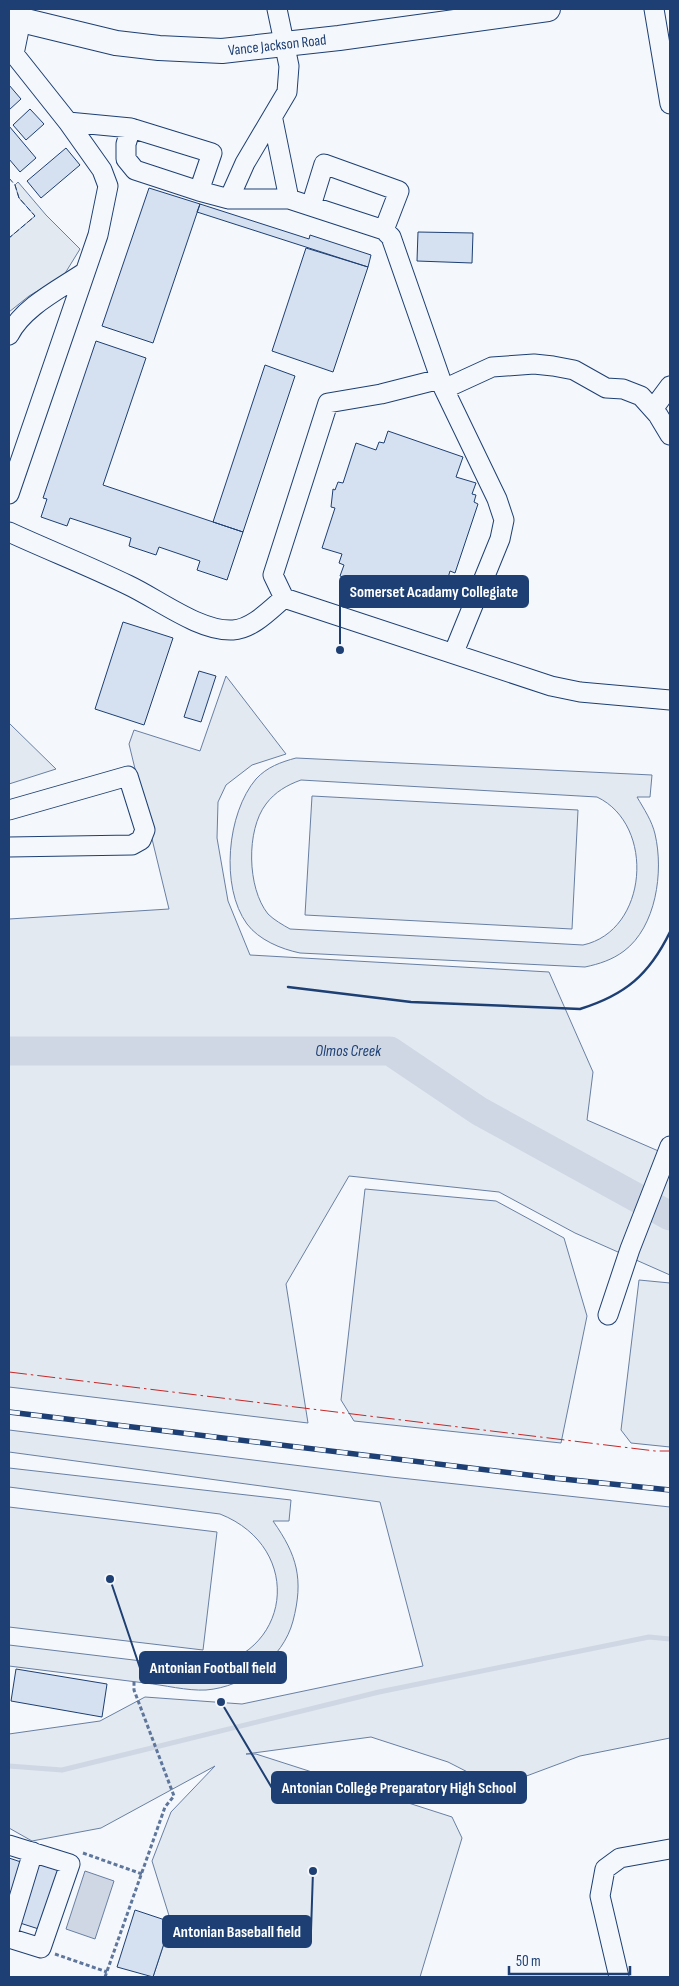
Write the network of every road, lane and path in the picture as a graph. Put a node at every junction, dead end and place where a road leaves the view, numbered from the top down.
1 (277, 9) edge
2 (548, 9) edge
3 (654, 9) edge
4 (15, 19) edge
5 (283, 45) junction
6 (670, 104) edge
7 (273, 120) junction
8 (68, 122) junction
9 (131, 128) junction
10 (199, 191) junction
11 (229, 198) junction
12 (289, 199) junction
13 (311, 206) junction
14 (384, 230) junction
15 (85, 272) junction
16 (9, 334) edge
17 (442, 384) junction
18 (670, 386) edge
19 (653, 409) junction
20 (670, 435) edge
21 (9, 494) edge
22 (9, 532) edge
23 (284, 598) junction
24 (454, 652) junction
25 (670, 700) edge
26 (9, 810) edge
27 (9, 847) edge
28 (670, 1146) edge
29 (608, 1315) dead end
30 (134, 1682) dead end
31 (9, 1845) edge
32 (670, 1849) edge
33 (33, 1852) junction
34 (55, 1859) junction
35 (142, 1874) junction
36 (9, 1931) edge
37 (9, 1938) edge
38 (41, 1948) junction
39 (106, 1974) edge
40 (618, 1977) edge

1 - 5 street
2 - 5 main road, Vance Jackson Road
3 - 6 street
4 - 5 main road, Vance Jackson Road
4 - 8 street
5 - 7 street
7 - 11 street
7 - 12 street
8 - 9 street
8 - 15 street
9 - 10 street
9 - 10 street
10 - 11 street
11 - 12 street
12 - 13 street
13 - 14 street
13 - 14 street
14 - 17 street
15 - 16 street
15 - 21 street
17 - 19 street
17 - 23 street
17 - 24 street
18 - 19 street
19 - 20 street
22 - 23 street
23 - 24 street
24 - 25 street
26 - 27 street
28 - 29 street
30 - 35 path
31 - 33 street
32 - 40 street
33 - 34 street
33 - 36 street
34 - 35 path
34 - 38 street
35 - 39 path
37 - 38 street
38 - 39 path

